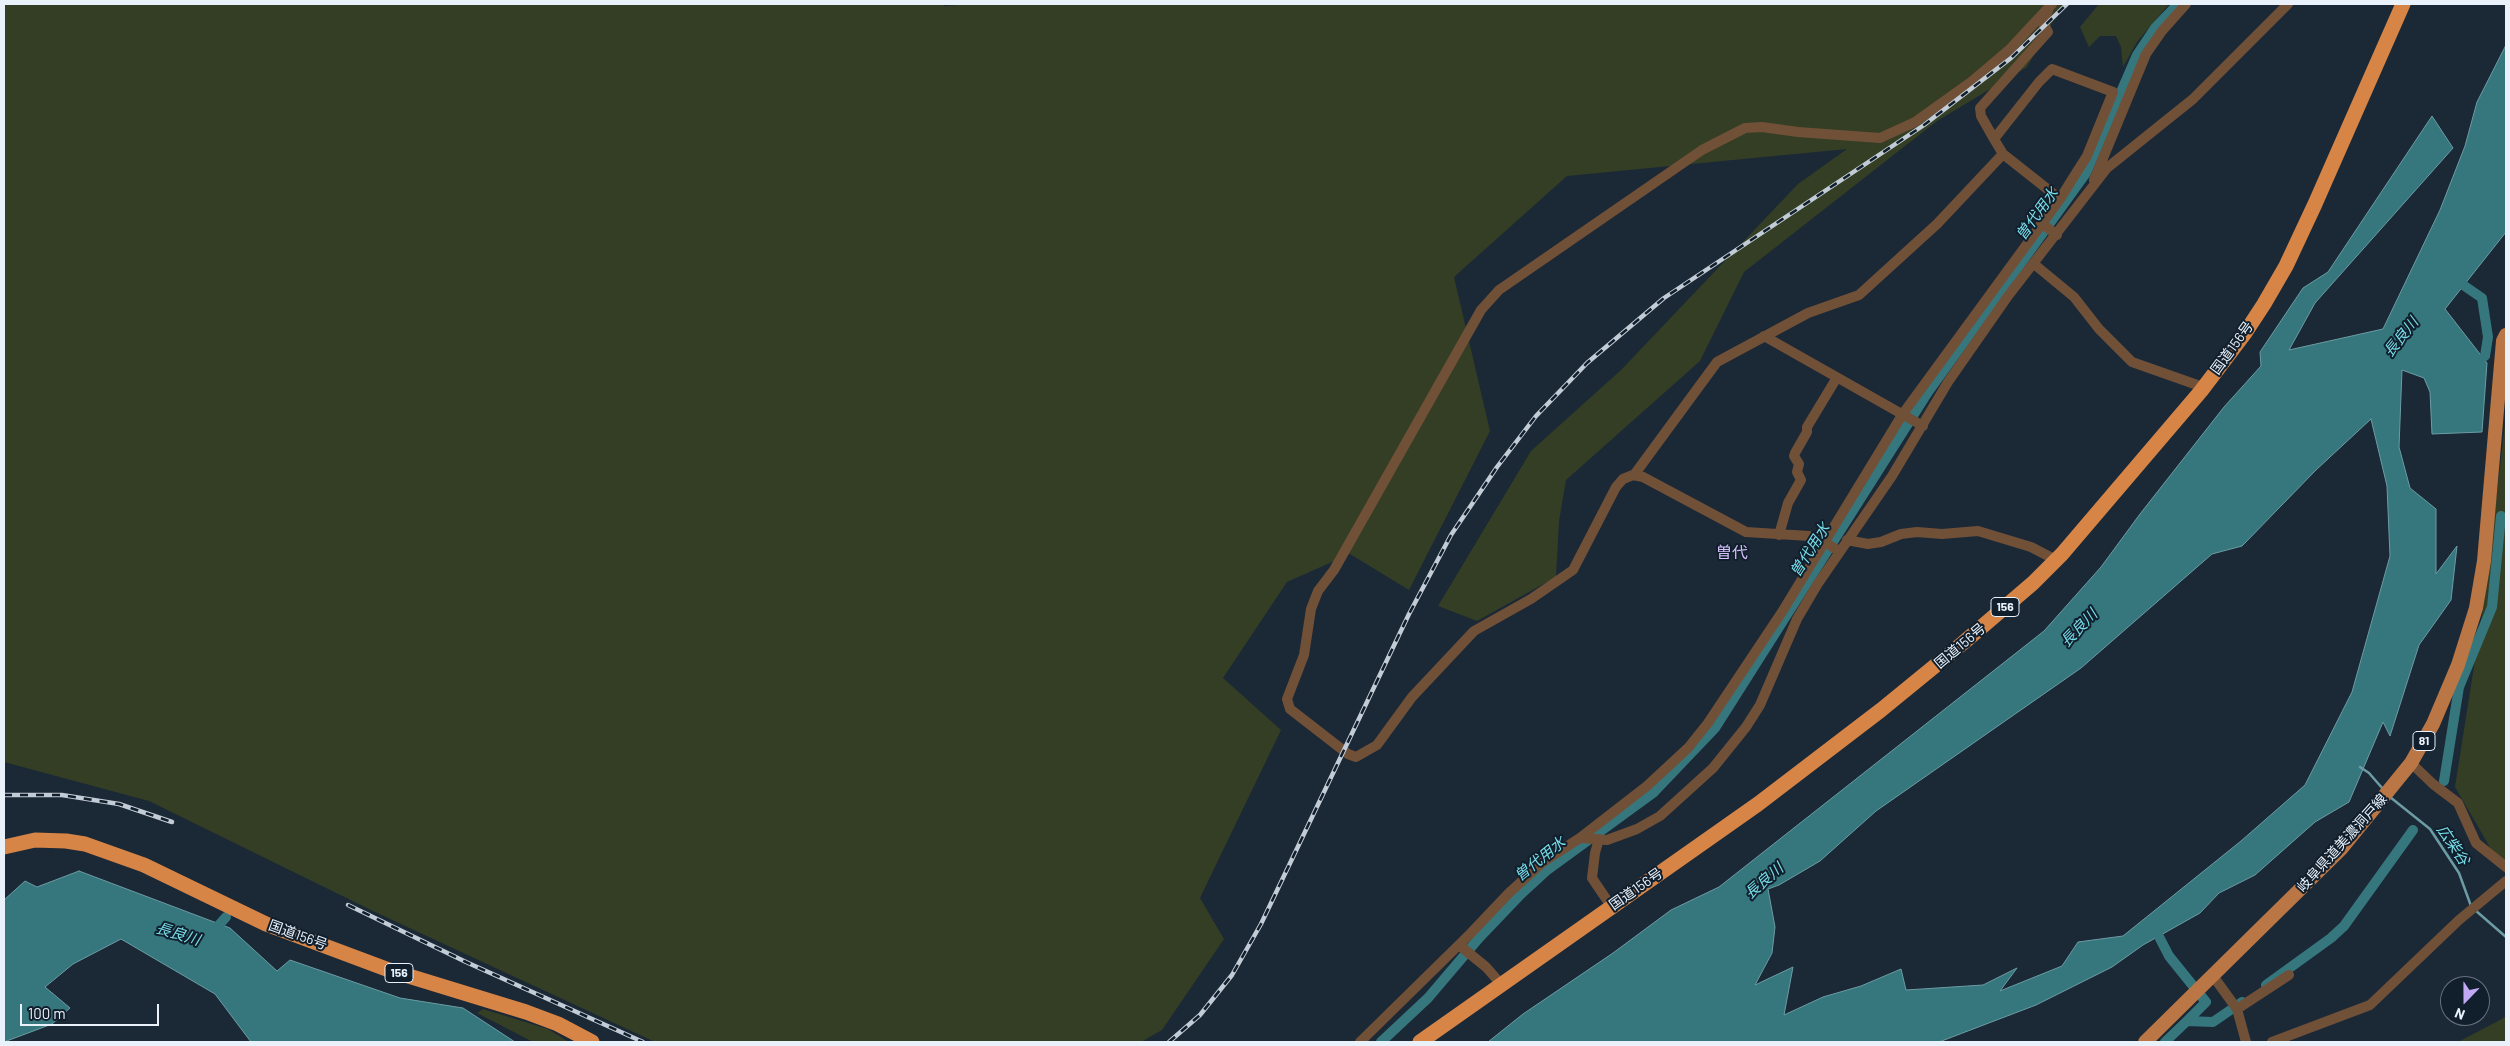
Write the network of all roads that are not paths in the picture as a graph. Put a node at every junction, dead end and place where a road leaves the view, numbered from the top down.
1 (2186, 4) edge
2 (2288, 4) edge
3 (2403, 4) edge
4 (1994, 139) junction
5 (2003, 154) junction
6 (2092, 186) junction
7 (2060, 199) junction
8 (2049, 229) junction
9 (2034, 264) junction
10 (1981, 317) junction
11 (1764, 336) junction
12 (2505, 338) edge
13 (1836, 379) junction
14 (2203, 387) junction
15 (1912, 420) junction
16 (1634, 475) junction
17 (1779, 535) junction
18 (1847, 540) junction
19 (1831, 546) junction
20 (2056, 560) junction
21 (1789, 616) junction
22 (2412, 764) junction
23 (1590, 839) junction
24 (4, 847) edge
25 (2506, 867) edge
26 (2506, 881) edge
27 (1611, 906) junction
28 (1464, 950) junction
29 (2288, 975) dead end
30 (2213, 976) junction
31 (1502, 984) junction
32 (2235, 1005) junction
33 (592, 1042) edge
34 (1360, 1042) edge
35 (1420, 1042) edge
36 (2145, 1042) edge
37 (2246, 1042) edge
38 (2272, 1042) edge

1 - 6 street
2 - 6 street
3 - 14 highway, 国道156号 / 156
4 - 5 street
4 - 7 street
4 - 16 street
5 - 7 street
5 - 11 street
6 - 8 street
7 - 8 street
8 - 9 street
8 - 10 street
9 - 10 street
9 - 14 street
10 - 15 street
10 - 15 street
11 - 13 street
11 - 16 street
12 - 22 main road, 岐阜県道美濃洞戸線 / 81
13 - 15 street
13 - 17 street
14 - 20 highway, 国道156号 / 156
15 - 18 street
15 - 19 street
16 - 17 street
17 - 19 street
18 - 19 street
18 - 20 street
19 - 21 street
19 - 21 street
20 - 27 highway, 国道156号 / 156
21 - 23 street
21 - 23 street
22 - 25 street
22 - 30 main road, 岐阜県道美濃洞戸線 / 81
23 - 27 street
23 - 28 street
24 - 33 highway, 国道156号 / 156
26 - 38 street
27 - 31 highway, 国道156号 / 156
28 - 31 street
28 - 34 street
29 - 32 street
30 - 32 street
30 - 36 main road, 岐阜県道美濃洞戸線 / 81
31 - 35 highway, 国道156号 / 156
32 - 37 street

